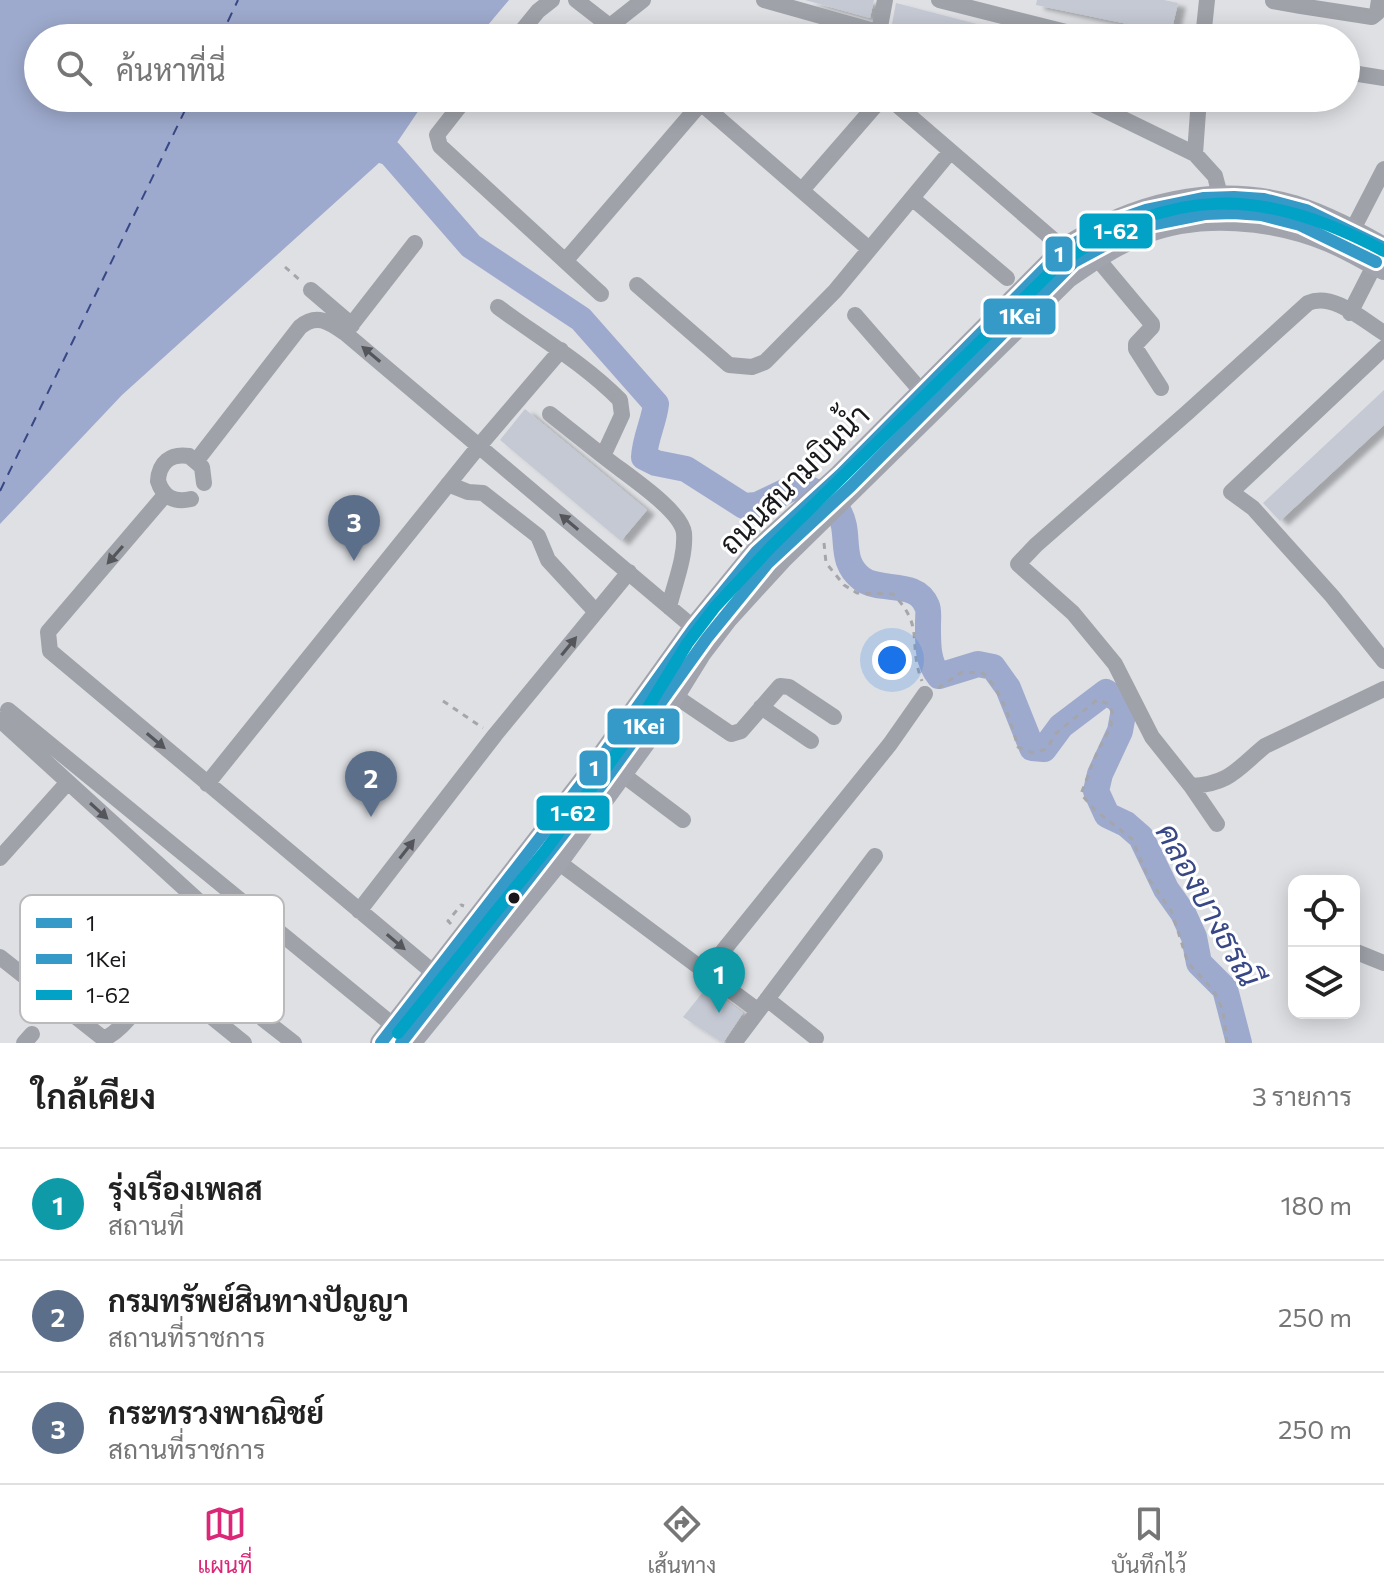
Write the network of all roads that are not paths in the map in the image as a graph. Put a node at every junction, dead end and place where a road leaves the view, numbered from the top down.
1 (552, 0) edge
2 (576, 0) edge
3 (643, 0) edge
4 (764, 0) edge
5 (885, 0) edge
6 (939, 0) edge
7 (1207, 0) edge
8 (1273, 1) edge
9 (1302, 3) edge
10 (1378, 7) edge
11 (527, 24) edge
12 (607, 24) edge
13 (613, 24) edge
14 (850, 24) edge
15 (880, 24) edge
16 (1013, 24) edge
17 (1204, 24) edge
18 (1360, 74) edge
19 (1384, 78) edge
20 (455, 112) edge
21 (689, 112) edge
22 (711, 112) edge
23 (870, 112) edge
24 (905, 112) edge
25 (1109, 112) edge
26 (1198, 112) edge
27 (950, 152) junction
28 (1195, 154) junction
29 (1384, 169) edge
30 (802, 190) junction
31 (1220, 195) junction
32 (913, 199) junction
33 (1352, 231) junction
34 (415, 243) dead end
35 (869, 249) junction
36 (1064, 249) junction
37 (1096, 257) junction
38 (566, 260) junction
39 (1381, 260) edge
40 (1007, 278) dead end
41 (637, 285) dead end
42 (311, 290) road end
43 (601, 294) dead end
44 (498, 307) dead end
45 (1350, 313) junction
46 (855, 315) dead end
47 (349, 329) junction
48 (1384, 333) edge
49 (1384, 348) edge
50 (561, 350) junction
51 (1161, 388) dead end
52 (922, 392) junction
53 (550, 414) dead end
54 (479, 446) junction
55 (603, 456) junction
56 (197, 460) junction
57 (847, 482) junction
58 (204, 483) dead end
59 (448, 484) junction
60 (165, 495) junction
61 (191, 499) dead end
62 (818, 515) junction
63 (629, 572) junction
64 (669, 607) junction
65 (596, 612) junction
66 (694, 628) junction
67 (1384, 661) edge
68 (1384, 689) edge
69 (925, 694) road end
70 (675, 696) junction
71 (761, 707) junction
72 (4, 715) edge
73 (834, 717) dead end
74 (811, 741) dead end
75 (622, 774) junction
76 (68, 782) junction
77 (207, 784) junction
78 (1191, 786) junction
79 (683, 820) dead end
80 (1217, 824) dead end
81 (534, 844) junction
82 (875, 856) dead end
83 (0, 858) edge
84 (558, 861) junction
85 (192, 895) edge
86 (235, 895) edge
87 (359, 911) junction
88 (284, 936) edge
89 (1360, 953) edge
90 (0, 957) edge
91 (1384, 963) edge
92 (706, 972) junction
93 (20, 973) edge
94 (434, 973) junction
95 (762, 1004) junction
96 (84, 1023) edge
97 (125, 1023) edge
98 (218, 1023) edge
99 (268, 1023) edge
100 (387, 1034) edge
101 (816, 1038) dead end
102 (244, 1043) edge
103 (294, 1043) edge
104 (410, 1043) edge
105 (734, 1043) edge

1 - 11 street
2 - 12 street
3 - 13 street
4 - 14 street
5 - 15 street
6 - 16 street
7 - 17 street
8 - 9 street
9 - 10 street
18 - 19 street
20 - 38 street
21 - 38 street
22 - 30 street
23 - 30 street
24 - 27 street
25 - 28 street
26 - 28 street
27 - 32 street
27 - 36 street
28 - 31 street
29 - 33 street
30 - 35 street
31 - 33 main road, ถนนสนามบินน้ำ
31 - 36 main road, ถนนสนามบินน้ำ
32 - 35 street
32 - 40 street
33 - 39 main road, ถนนสนามบินน้ำ
34 - 47 street
35 - 41 street
36 - 52 main road, ถนนสนามบินน้ำ
37 - 39 main road, ถนนสนามบินน้ำ
37 - 51 street
37 - 57 main road, ถนนสนามบินน้ำ
38 - 43 street
39 - 45 street
42 - 47 street
44 - 50 street
45 - 48 street
45 - 78 street
46 - 52 street
54 -> 47 street
47 - 56 street
49 - 67 street
50 - 54 street
50 - 55 street
52 - 57 main road, ถนนสนามบินน้ำ
53 - 55 street
54 - 59 street
63 -> 54 street
55 - 64 street
56 - 58 street
56 - 60 street
57 - 62 main road, ถนนสนามบินน้ำ
59 - 65 street
59 - 77 street
60 - 61 street
60 -> 77 street
62 - 66 main road, ถนนสนามบินน้ำ
62 - 70 main road, ถนนสนามบินน้ำ
63 - 64 street
63 - 65 street
64 - 66 street
87 -> 65 street
66 - 81 main road, ถนนสนามบินน้ำ
68 - 78 street
69 - 92 street
70 - 71 street
70 - 75 main road, ถนนสนามบินน้ำ
71 - 73 street
71 - 74 street
72 - 76 street
72 - 86 street
75 - 79 street
75 - 84 main road, ถนนสนามบินน้ำ
76 - 83 street
76 -> 85 street
77 - 87 street
78 - 80 street
81 - 84 street
81 - 94 main road, ถนนสนามบินน้ำ
82 - 95 street
84 - 92 street
84 - 104 main road, ถนนสนามบินน้ำ
87 -> 94 street
88 - 100 street
89 - 91 street
90 - 93 street
92 - 95 street
94 - 100 main road, ถนนสนามบินน้ำ
95 - 101 street
95 - 105 street
96 - 97 street
98 - 102 street
99 - 103 street

